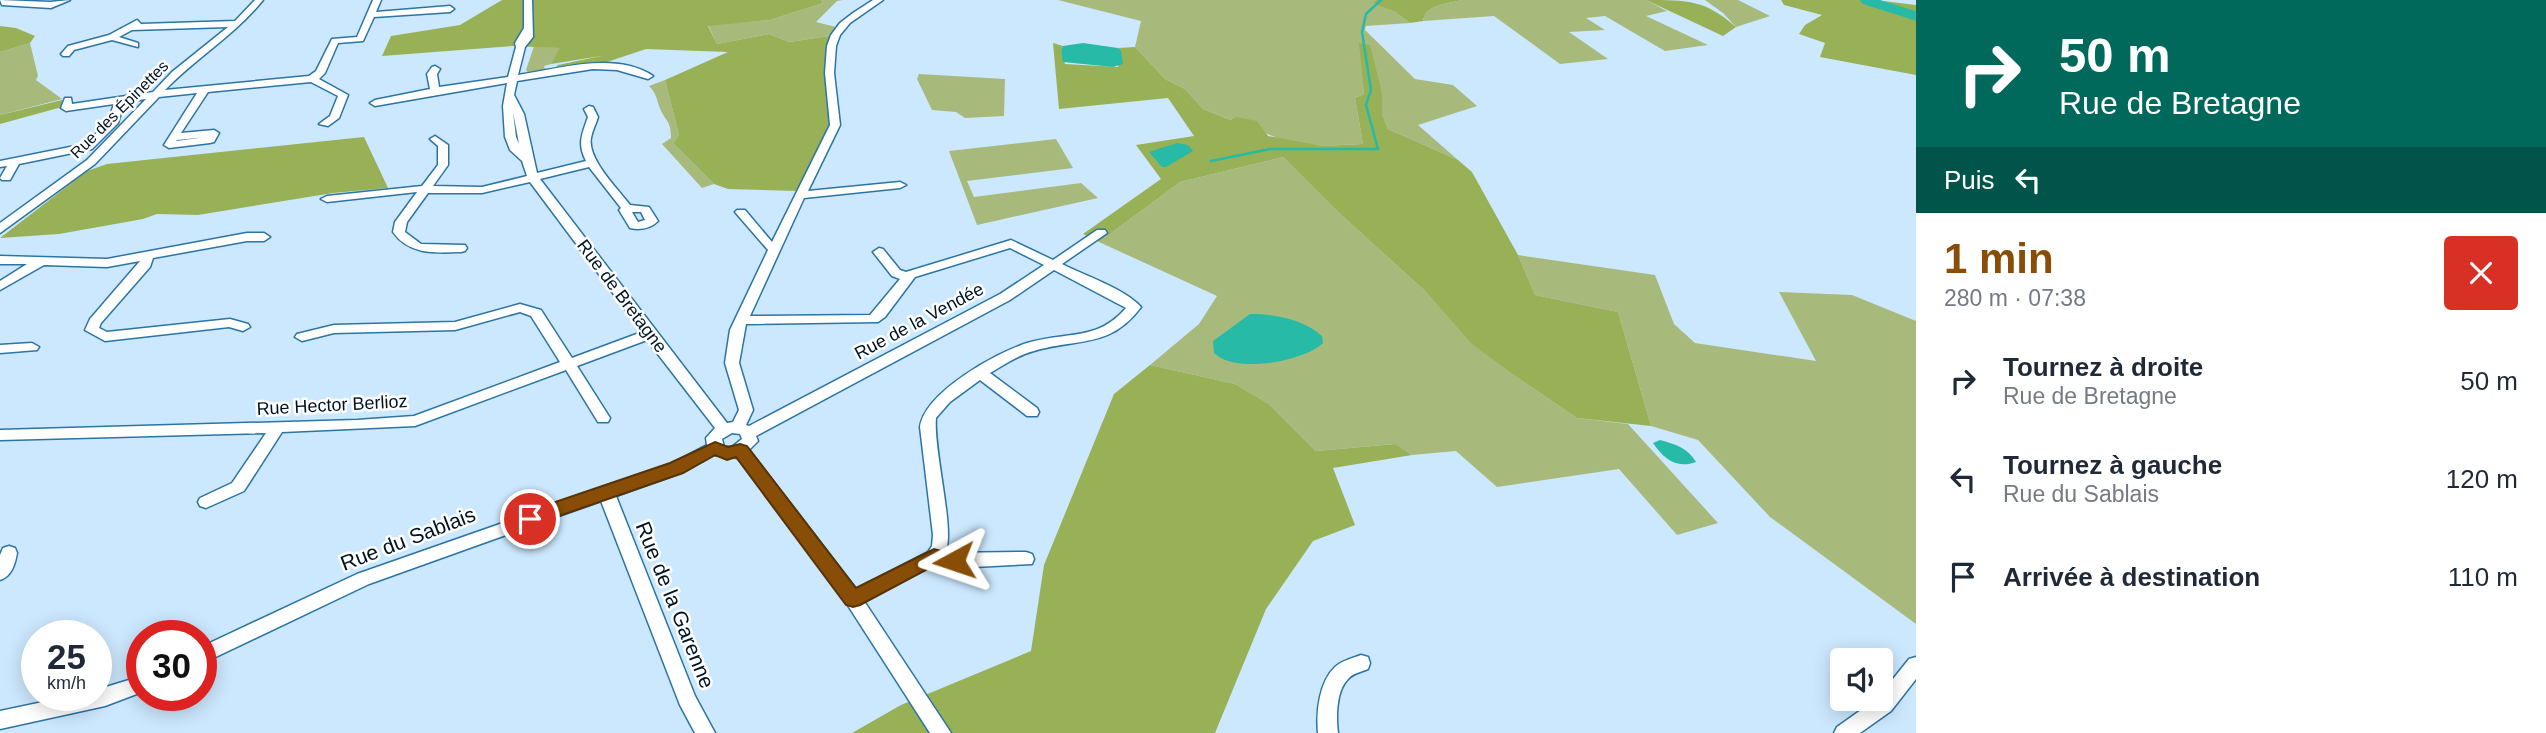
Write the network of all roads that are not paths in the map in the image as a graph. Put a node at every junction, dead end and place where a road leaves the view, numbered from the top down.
1 (66, 0) edge
2 (377, 0) edge
3 (528, 0) edge
4 (879, 0) edge
5 (2, 2) edge
6 (256, 2) edge
7 (450, 9) dead end
8 (371, 15) junction
9 (142, 21) dead end
10 (237, 24) junction
11 (128, 29) junction
12 (102, 32) dead end
13 (112, 37) junction
14 (135, 45) dead end
15 (68, 48) dead end
16 (435, 69) dead end
17 (648, 76) dead end
18 (312, 79) junction
19 (513, 79) junction
20 (204, 90) junction
21 (435, 90) junction
22 (157, 94) junction
23 (68, 100) dead end
24 (120, 100) junction
25 (375, 103) dead end
26 (589, 109) dead end
27 (324, 124) dead end
28 (173, 137) dead end
29 (435, 139) dead end
30 (15, 161) junction
31 (592, 163) junction
32 (0, 164) edge
33 (533, 177) junction
34 (6, 178) dead end
35 (900, 185) dead end
36 (427, 190) junction
37 (800, 195) junction
38 (327, 199) dead end
39 (627, 208) dead end
40 (741, 212) dead end
41 (0, 229) edge
42 (1101, 233) dead end
43 (264, 237) dead end
44 (461, 248) dead end
45 (776, 250) junction
46 (879, 252) dead end
47 (147, 256) junction
48 (0, 260) edge
49 (41, 262) junction
50 (1053, 265) junction
51 (906, 277) junction
52 (0, 286) edge
53 (742, 320) junction
54 (243, 327) dead end
55 (650, 334) junction
56 (302, 337) dead end
57 (32, 347) dead end
58 (0, 349) edge
59 (568, 365) junction
60 (982, 374) junction
61 (1032, 412) dead end
62 (603, 418) dead end
63 (276, 428) junction
64 (737, 430) junction
65 (0, 435) edge
66 (715, 448) junction
67 (740, 450) junction
68 (607, 492) junction
69 (206, 502) dead end
70 (9, 553) dead end
71 (934, 557) junction
72 (1026, 559) dead end
73 (0, 573) edge
74 (853, 599) junction
75 (217, 648) edge
76 (1361, 663) dead end
77 (1916, 665) edge
78 (126, 690) edge
79 (0, 720) edge
80 (705, 733) edge
81 (941, 733) edge
82 (1328, 733) edge
83 (1844, 733) edge

1 - 5 street
2 - 8 street
3 - 19 street, Rue de Bretagne
4 - 37 street
6 - 10 street, Rue des Épinettes
7 - 8 street
8 - 18 street
9 - 11 street
10 - 11 street
10 - 22 street, Rue des Épinettes
11 - 12 street
11 - 13 street
13 - 14 street
13 - 15 street
16 - 21 street
17 - 19 street
18 - 20 street
18 - 27 street
19 - 21 street
19 - 33 street, Rue de Bretagne
20 - 22 street
20 - 28 street
21 - 25 street
22 - 24 street
22 - 41 street, Rue des Épinettes
23 - 24 street
24 - 30 street
26 - 31 street
29 - 36 street
30 - 32 street
30 - 34 street
31 - 33 street
31 - 39 street
33 - 36 street
33 - 55 street, Rue de Bretagne
35 - 37 street
36 - 38 street
36 - 44 street
37 - 45 street
40 - 45 street
42 - 50 street, Rue de la Vendée
43 - 47 street
45 - 53 street
46 - 51 street
47 - 49 street
47 - 54 street
48 - 49 street
49 - 52 street
50 - 51 street
50 - 60 street
50 - 64 street, Rue de la Vendée
51 - 53 street
53 - 64 street
55 - 59 street, Rue Hector Berlioz
55 - 64 street, Rue de Bretagne
56 - 59 street
57 - 58 street
59 - 62 street
59 - 63 street, Rue Hector Berlioz
60 - 61 street
60 - 71 street
63 - 65 street, Rue Hector Berlioz
63 - 69 street
64 - 66 street
64 - 67 street
66 - 67 street
66 - 68 street, Rue du Sablais
67 - 74 street
68 - 75 street, Rue du Sablais
68 - 80 street, Rue de la Garenne
70 - 73 street
71 - 72 street
71 - 74 street
74 - 81 street
76 - 82 street
77 - 83 street
78 - 79 street

